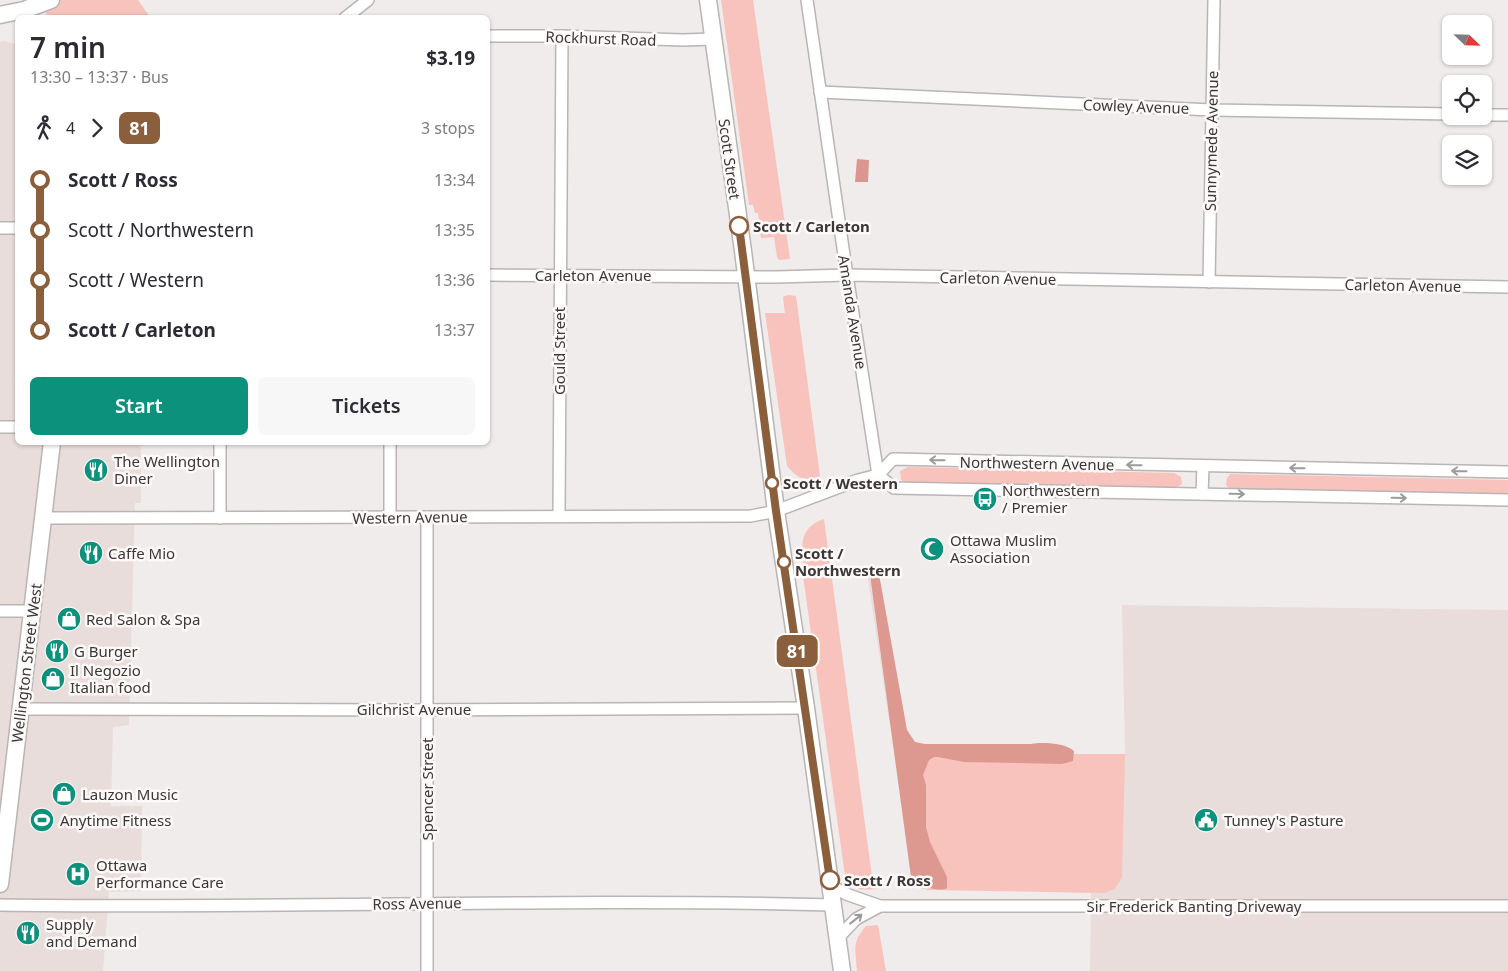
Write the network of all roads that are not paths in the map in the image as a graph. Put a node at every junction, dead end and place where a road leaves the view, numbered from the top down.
1 (51, 0) edge
2 (368, 0) edge
3 (708, 0) edge
4 (807, 0) edge
5 (1214, 0) edge
6 (23, 9) edge
7 (0, 15) edge
8 (349, 15) edge
9 (490, 36) edge
10 (562, 36) junction
11 (714, 39) junction
12 (820, 92) junction
13 (1212, 110) junction
14 (1442, 114) edge
15 (1492, 115) edge
16 (1508, 115) edge
17 (0, 228) edge
18 (15, 228) edge
19 (490, 275) edge
20 (560, 275) junction
21 (847, 275) junction
22 (746, 276) junction
23 (1209, 282) junction
24 (1508, 287) edge
25 (0, 427) edge
26 (15, 428) edge
27 (52, 445) edge
28 (220, 445) edge
29 (390, 445) edge
30 (1203, 467) junction
31 (1508, 472) edge
32 (878, 475) junction
33 (1202, 494) junction
34 (1508, 500) edge
35 (776, 511) junction
36 (559, 516) junction
37 (390, 517) junction
38 (427, 517) junction
39 (44, 518) junction
40 (220, 518) junction
41 (0, 611) edge
42 (32, 611) junction
43 (806, 708) junction
44 (21, 709) junction
45 (426, 710) junction
46 (6, 785) edge
47 (0, 884) edge
48 (830, 885) junction
49 (427, 903) junction
50 (0, 905) edge
51 (833, 905) junction
52 (880, 906) junction
53 (1508, 906) edge
54 (838, 938) junction
55 (427, 971) edge
56 (842, 971) edge

1 - 6 main road
2 - 8 street
3 - 11 main road, Scott Street
4 - 12 street, Amanda Avenue
5 - 13 street, Sunnymede Avenue
6 - 7 main road
9 - 10 street, Rockhurst Road
10 - 11 street, Rockhurst Road
10 - 20 street, Gould Street
11 - 22 main road, Scott Street
12 - 13 street, Cowley Avenue
12 - 21 street, Amanda Avenue
13 - 14 street, Cowley Avenue
13 - 23 street, Sunnymede Avenue
15 - 16 street
17 - 18 street
19 - 20 street, Carleton Avenue
20 - 22 street, Carleton Avenue
20 - 36 street, Gould Street
21 - 22 street, Carleton Avenue
21 - 23 street, Carleton Avenue
21 - 32 street, Amanda Avenue
22 - 35 main road, Scott Street
23 - 24 street, Carleton Avenue
25 - 26 street
27 - 39 main road, Wellington Street West
28 - 40 street
29 - 37 street
31 -> 30 street, Northwestern Avenue
30 -> 32 street, Northwestern Avenue
30 - 33 street
32 - 33 street, Northwestern Avenue
32 - 35 street, Northwestern Avenue
33 -> 34 street, Northwestern Avenue
35 - 36 street, Western Avenue
35 - 43 main road, Scott Street
36 - 38 street, Western Avenue
37 - 38 street, Western Avenue
37 - 40 street, Western Avenue
38 - 45 street, Spencer Street
39 - 40 street, Western Avenue
39 - 42 main road, Wellington Street West
41 - 42 street
42 - 44 main road, Wellington Street West
43 - 45 street, Gilchrist Avenue
43 - 48 main road, Scott Street
44 - 45 street, Gilchrist Avenue
44 - 46 main road, Wellington Street West
45 - 49 street, Spencer Street
46 - 47 main road, Wellington Street West
48 - 51 main road, Scott Street
48 - 52 street, Sir Frederick Banting Driveway
49 - 50 street, Ross Avenue
49 - 51 street, Ross Avenue
49 - 55 street, Spencer Street
51 - 54 main road, Scott Street
52 - 53 street, Sir Frederick Banting Driveway
54 -> 52 street, Sir Frederick Banting Driveway
54 - 56 main road, Scott Street

